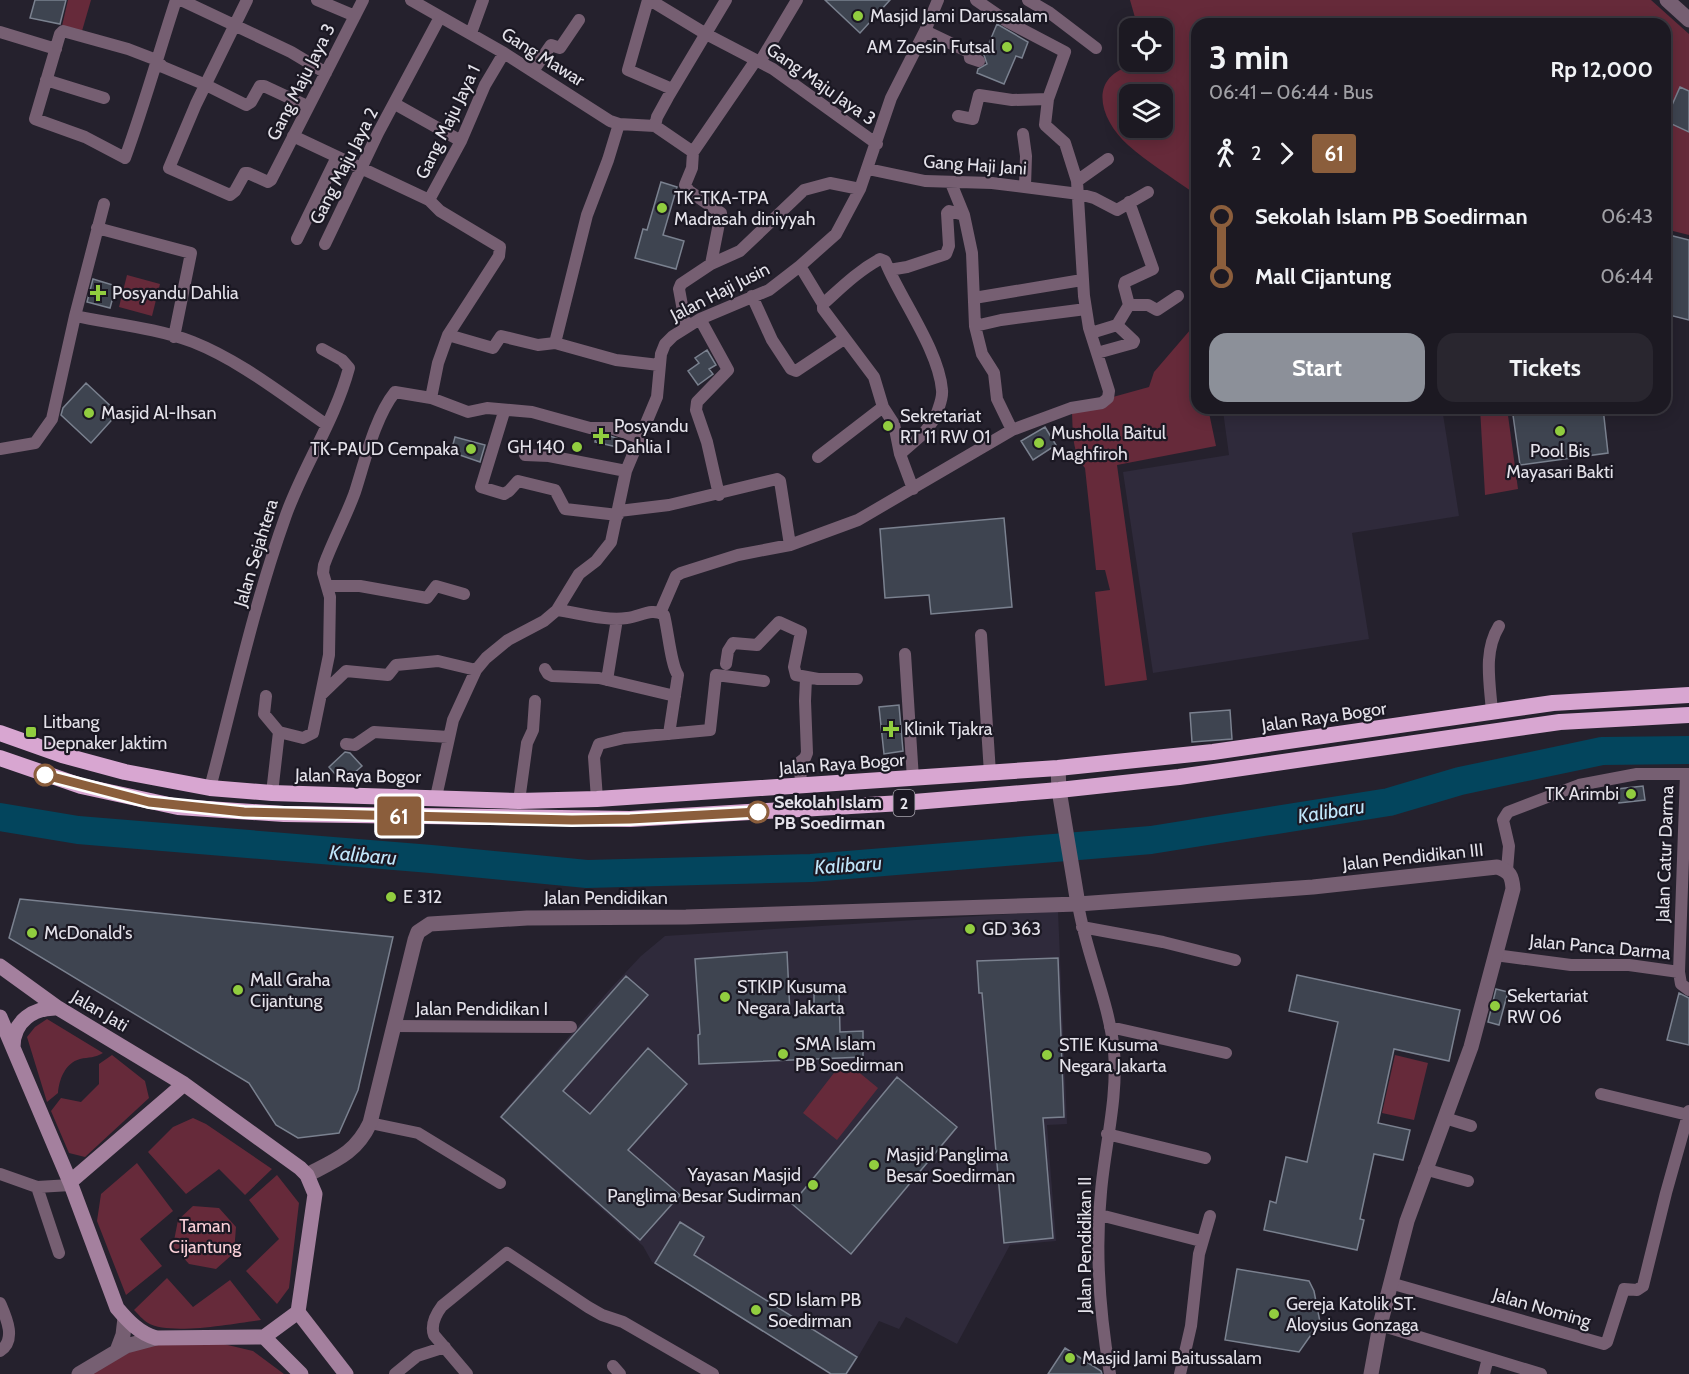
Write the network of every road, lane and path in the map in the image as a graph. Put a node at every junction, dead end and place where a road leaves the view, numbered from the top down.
1 (176, 0) edge
2 (181, 0) edge
3 (247, 0) edge
4 (317, 0) edge
5 (363, 0) edge
6 (483, 0) edge
7 (649, 0) edge
8 (726, 0) edge
9 (797, 0) edge
10 (938, 0) edge
11 (976, 0) edge
12 (1028, 0) edge
13 (1667, 0) edge
14 (414, 1) edge
15 (355, 16) junction
16 (441, 17) junction
17 (579, 20) dead end
18 (1689, 20) edge
19 (236, 25) junction
20 (925, 31) junction
21 (0, 32) edge
22 (471, 33) junction
23 (706, 34) junction
24 (1096, 48) dead end
25 (56, 49) junction
26 (504, 53) junction
27 (156, 60) junction
28 (758, 61) junction
29 (979, 61) dead end
30 (533, 71) junction
31 (326, 73) junction
32 (46, 80) junction
33 (206, 85) junction
34 (672, 89) junction
35 (104, 98) dead end
36 (1048, 99) junction
37 (395, 104) junction
38 (307, 106) junction
39 (958, 116) dead end
40 (619, 124) junction
41 (655, 126) junction
42 (1023, 134) dead end
43 (293, 136) junction
44 (461, 141) junction
45 (876, 144) junction
46 (693, 152) junction
47 (338, 157) junction
48 (1108, 159) dead end
49 (362, 169) junction
50 (868, 169) junction
51 (1077, 181) junction
52 (951, 183) junction
53 (1025, 186) junction
54 (860, 189) junction
55 (1148, 192) dead end
56 (1079, 194) junction
57 (429, 200) junction
58 (1129, 202) junction
59 (104, 204) dead end
60 (964, 215) junction
61 (97, 228) junction
62 (297, 239) dead end
63 (325, 244) dead end
64 (711, 264) junction
65 (800, 266) junction
66 (889, 270) junction
67 (1083, 280) junction
68 (752, 296) junction
69 (1179, 296) dead end
70 (974, 298) junction
71 (823, 304) junction
72 (1129, 305) junction
73 (1086, 309) junction
74 (75, 316) junction
75 (700, 319) junction
76 (1117, 325) junction
77 (975, 326) junction
78 (686, 327) junction
79 (1091, 333) junction
80 (448, 335) junction
81 (174, 338) junction
82 (843, 339) junction
83 (555, 342) junction
84 (322, 349) dead end
85 (1097, 353) junction
86 (659, 366) junction
87 (431, 398) junction
88 (886, 411) junction
89 (504, 412) junction
90 (327, 426) junction
91 (1012, 430) junction
92 (640, 438) junction
93 (0, 449) edge
94 (900, 453) junction
95 (525, 455) dead end
96 (818, 457) dead end
97 (626, 471) junction
98 (913, 489) junction
99 (719, 495) junction
100 (618, 513) junction
101 (790, 545) junction
102 (327, 586) junction
103 (464, 594) dead end
104 (557, 610) junction
105 (660, 613) junction
106 (617, 619) junction
107 (1499, 626) dead end
108 (981, 635) dead end
109 (905, 654) dead end
110 (726, 664) dead end
111 (545, 669) dead end
112 (476, 670) junction
113 (806, 678) junction
114 (857, 679) dead end
115 (607, 680) junction
116 (764, 681) dead end
117 (321, 695) junction
118 (1689, 695) edge
119 (266, 696) dead end
120 (675, 696) junction
121 (535, 701) dead end
122 (1492, 712) junction
123 (1689, 715) edge
124 (279, 732) junction
125 (0, 733) edge
126 (669, 734) junction
127 (448, 737) junction
128 (346, 744) dead end
129 (0, 758) edge
130 (8, 765) edge
131 (1058, 768) junction
132 (990, 773) junction
133 (1688, 774) edge
134 (913, 779) junction
135 (801, 786) junction
136 (210, 788) junction
137 (1059, 790) junction
138 (272, 793) junction
139 (436, 797) junction
140 (597, 799) junction
141 (519, 801) junction
142 (1507, 870) junction
143 (1078, 904) junction
144 (1082, 927) junction
145 (1495, 955) junction
146 (1235, 960) dead end
147 (0, 966) edge
148 (1679, 972) junction
149 (1689, 990) edge
150 (58, 1008) junction
151 (0, 1017) edge
152 (394, 1026) junction
153 (1110, 1026) junction
154 (571, 1027) dead end
155 (13, 1047) junction
156 (1226, 1053) dead end
157 (184, 1084) junction
158 (1601, 1094) dead end
159 (1689, 1113) edge
160 (1445, 1118) junction
161 (370, 1123) junction
162 (1471, 1126) dead end
163 (1107, 1134) junction
164 (1205, 1158) dead end
165 (1424, 1169) junction
166 (0, 1174) edge
167 (307, 1175) junction
168 (1468, 1181) dead end
169 (500, 1183) dead end
170 (71, 1184) junction
171 (37, 1187) junction
172 (1100, 1215) junction
173 (1210, 1216) dead end
174 (1201, 1241) junction
175 (58, 1253) dead end
176 (1390, 1283) junction
177 (0, 1303) edge
178 (298, 1312) junction
179 (125, 1318) junction
180 (1380, 1325) junction
181 (264, 1337) junction
182 (156, 1338) junction
183 (445, 1347) junction
184 (3, 1349) edge
185 (117, 1351) junction
186 (1488, 1358) junction
187 (80, 1374) edge
188 (301, 1374) edge
189 (346, 1374) edge
190 (395, 1374) edge
191 (467, 1374) edge
192 (713, 1374) edge
193 (1110, 1374) edge
194 (1180, 1374) edge
195 (1371, 1374) edge
196 (1484, 1374) edge
197 (1541, 1374) edge

1 - 27 street
2 - 19 street
3 - 19 street
4 - 15 street
5 - 15 street, Gang Maju Jaya 3
6 - 22 street
7 - 23 street, Gang Maju Jaya 3
7 - 34 street
8 - 23 street
9 - 28 street
10 - 20 street, Jalan Haji Jusin
11 - 36 street
12 - 24 street
13 - 18 street
14 - 16 street, Gang Mawar
15 - 31 street, Gang Maju Jaya 3
16 - 22 street, Gang Mawar
16 - 37 street, Gang Maju Jaya 2
17 - 30 street
19 - 31 street
19 - 33 street
20 - 29 street
20 - 45 street, Jalan Haji Jusin
21 - 25 street
22 - 26 street, Gang Mawar
23 - 28 street, Gang Maju Jaya 3
23 - 34 street
25 - 27 street
25 - 32 street
26 - 30 street, Gang Mawar
26 - 44 street, Gang Maju Jaya 1
27 - 32 street
27 - 33 street
28 - 45 street, Gang Maju Jaya 3
28 - 46 street
30 - 40 street, Gang Mawar
31 - 38 street, Gang Maju Jaya 3
32 - 35 street
33 - 38 street
33 - 43 street, Gang Maju Jaya 3
34 - 41 street
36 - 39 street
36 - 51 street
37 - 44 street, Gang Maju Jaya 2
37 - 49 street, Gang Maju Jaya 2
38 - 43 street, Gang Maju Jaya 3
40 - 41 street, Gang Mawar
40 - 83 street
41 - 46 street
42 - 53 street
43 - 47 street
44 - 57 street, Gang Maju Jaya 1
45 - 50 street, Jalan Haji Jusin
46 - 64 street
47 - 49 street
47 - 62 street
48 - 51 street
49 - 57 street
49 - 63 street, Gang Maju Jaya 2
50 - 52 street, Gang Haji Jani
50 - 54 street, Jalan Haji Jusin
51 - 56 street
52 - 53 street, Gang Haji Jani
52 - 60 street
53 - 56 street, Gang Haji Jani
54 - 64 street
54 - 65 street, Jalan Haji Jusin
55 - 58 street
56 - 58 street, Gang Haji Jani
56 - 67 street
57 - 80 street, Gang Maju Jaya 1
58 - 72 street
59 - 61 street
60 - 66 street
60 - 70 street
61 - 74 street
61 - 81 street
64 - 78 street
65 - 68 street, Jalan Haji Jusin
65 - 71 street
66 - 71 street
66 - 94 street
67 - 70 street
67 - 73 street
68 - 75 street, Jalan Haji Jusin
68 - 82 street
69 - 72 street
70 - 77 street
71 - 82 street
72 - 76 street
73 - 77 street
73 - 79 street
74 - 81 street
74 - 93 street
75 - 78 street, Jalan Haji Jusin
75 - 99 street
76 - 79 street
76 - 85 street
77 - 91 street
78 - 86 street, Jalan Haji Jusin
79 - 85 street
80 - 83 street
80 - 87 street
81 - 90 street
82 - 88 street
83 - 86 street
84 - 90 street, Jalan Sejahtera
85 - 91 street
86 - 92 street, Jalan Haji Jusin
87 - 89 street
87 - 102 street
88 - 94 street
88 - 96 street
89 - 92 street
89 - 100 street
90 - 136 street, Jalan Sejahtera
91 - 98 street
92 - 97 street, Jalan Haji Jusin
94 - 98 street
95 - 97 street
97 - 100 street, Jalan Haji Jusin
98 - 101 street
99 - 100 street
99 - 101 street
100 - 104 street, Jalan Haji Jusin
101 - 105 street
102 - 103 street
102 - 117 street
104 - 106 street
104 - 112 street, Jalan Haji Jusin
105 - 106 street
105 - 120 street
106 - 115 street
107 - 122 street
108 - 132 street
109 - 134 street
110 - 113 street
111 - 115 street
112 - 117 street
112 - 127 street, Jalan Haji Jusin
113 - 114 street
113 - 135 street
115 - 120 street
116 - 126 street
117 - 124 street
118 - 122 highway, Jalan Raya Bogor / 2
119 - 124 street
120 - 126 street
121 - 141 street
122 - 131 highway, Jalan Raya Bogor / 2
123 - 137 highway, 2
124 - 138 street
125 - 136 highway, Jalan Raya Bogor / 2
126 - 140 street
127 - 128 street
127 - 139 street, Jalan Haji Jusin
129 - 130 highway, 2
130 - 137 highway, 2
131 - 132 highway, Jalan Raya Bogor / 2
131 - 137 street
132 - 134 highway, Jalan Raya Bogor / 2
133 - 142 street
133 - 148 street, Jalan Catur Darma
134 - 135 highway, Jalan Raya Bogor / 2
135 - 140 highway, Jalan Raya Bogor / 2
136 - 138 highway, Jalan Raya Bogor / 2
137 - 143 street
138 - 139 highway, Jalan Raya Bogor / 2
139 - 141 highway, Jalan Raya Bogor / 2
140 - 141 highway, Jalan Raya Bogor / 2
142 - 143 street, Jalan Pendidikan III
142 - 145 street, Jalan Pendidikan III
143 - 144 street, Jalan Pendidikan II
143 - 152 street, Jalan Pendidikan
144 - 146 street
144 - 153 street, Jalan Pendidikan II
145 - 148 street, Jalan Panca Darma
145 - 160 street, Jalan Pendidikan III
147 - 150 main road, Jalan Jati
148 - 149 street, Jalan Panca Darma
150 - 155 main road
150 - 157 main road, Jalan Jati
151 - 155 main road
152 - 154 street, Jalan Pendidikan I
152 - 161 street, Jalan Pendidikan
153 - 156 street
153 - 163 street, Jalan Pendidikan II
155 - 170 main road
157 - 167 main road, Jalan Jati
157 - 170 main road
158 - 159 street
159 - 176 street, Jalan Noming
160 - 162 street
160 - 165 street, Jalan Pendidikan III
161 - 167 street, Jalan Pendidikan
161 - 169 street
163 - 164 street
163 - 172 street, Jalan Pendidikan II
165 - 168 street
165 - 176 street, Jalan Pendidikan III
166 - 171 street
167 - 178 main road
170 - 171 street
170 - 179 main road
171 - 175 street
172 - 174 street
172 - 193 street, Jalan Pendidikan II
173 - 174 street
174 - 194 street
176 - 180 street, Jalan Pendidikan III
177 - 184 street
178 - 181 main road
178 - 189 main road
179 - 182 main road
179 - 185 street
180 - 186 street
180 - 195 street, Jalan Pendidikan III
181 - 182 main road
181 - 188 main road
182 - 185 street
183 - 190 street
183 - 191 street
183 - 192 street
185 - 187 street
186 - 196 street
186 - 197 street

